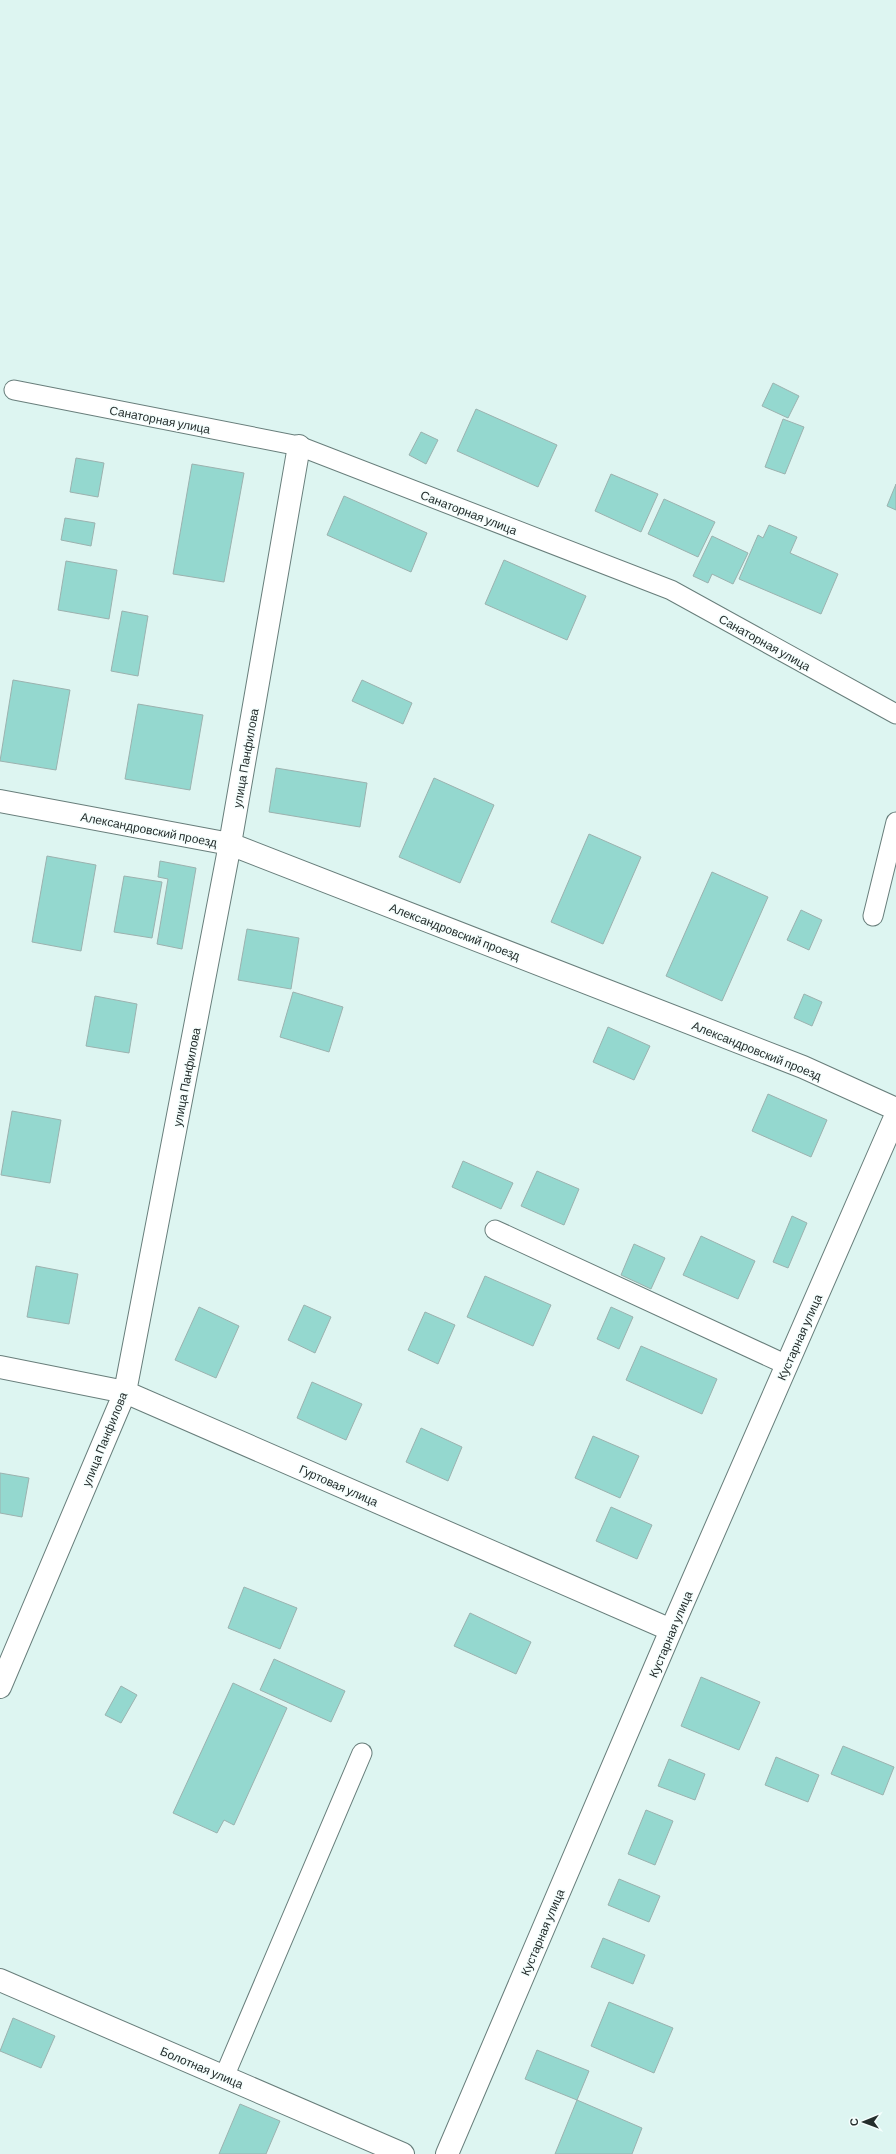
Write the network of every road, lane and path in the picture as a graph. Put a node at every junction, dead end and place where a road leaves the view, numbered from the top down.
1 (14, 390) dead end
2 (299, 446) junction
3 (896, 714) edge
4 (0, 801) edge
5 (896, 822) edge
6 (230, 844) junction
7 (873, 916) dead end
8 (896, 1109) edge
9 (896, 1115) edge
10 (495, 1230) dead end
11 (787, 1365) junction
12 (0, 1366) edge
13 (125, 1392) junction
14 (671, 1630) junction
15 (0, 1687) edge
16 (362, 1753) dead end
17 (0, 1980) edge
18 (224, 2077) junction
19 (404, 2154) edge
20 (448, 2154) edge

1 - 2 lane, Санаторная улица
2 - 3 lane, Санаторная улица
2 - 6 street, улица Панфилова
4 - 6 street, Александровский проезд
5 - 7 lane
6 - 8 street, Александровский проезд
6 - 13 street, улица Панфилова
9 - 11 street, Кустарная улица
10 - 11 lane
11 - 14 street, Кустарная улица
12 - 13 street, Гуртовая улица
13 - 14 street, Гуртовая улица
13 - 15 street, улица Панфилова
14 - 20 street, Кустарная улица
16 - 18 lane
17 - 18 street, Болотная улица
18 - 19 street, Болотная улица

